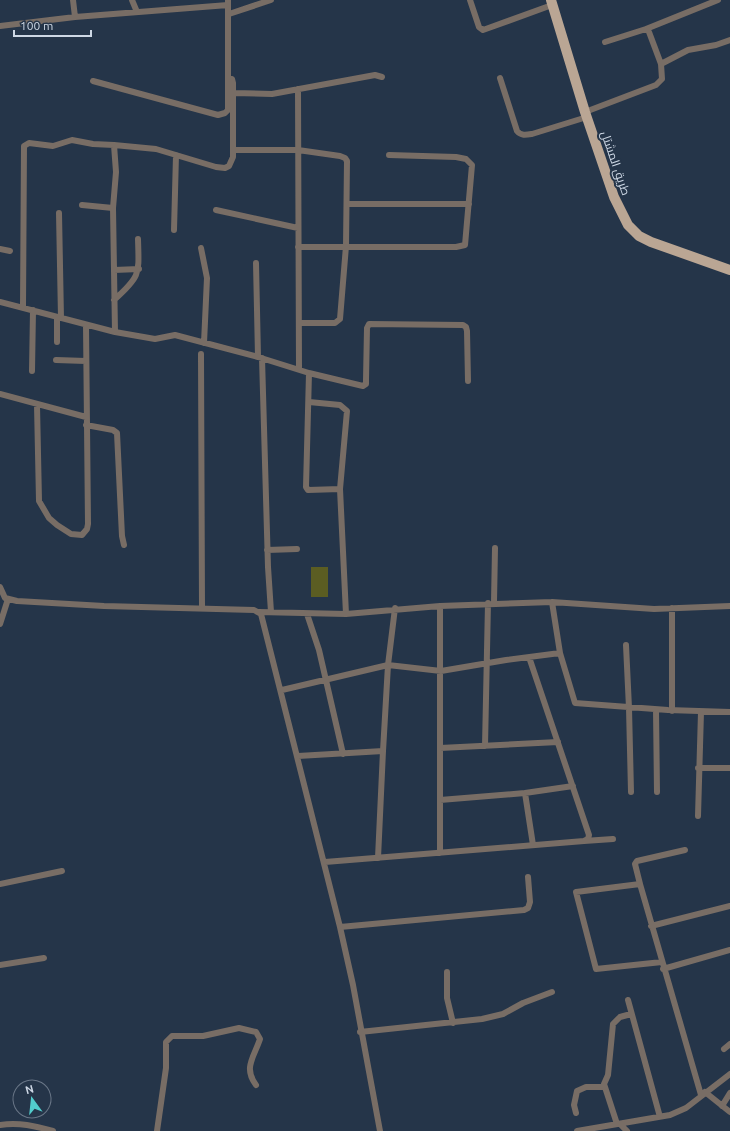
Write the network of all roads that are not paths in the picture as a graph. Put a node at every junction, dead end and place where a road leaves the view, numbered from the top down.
1 (73, 0) edge
2 (132, 0) edge
3 (271, 0) edge
4 (470, 0) edge
5 (718, 0) edge
6 (228, 2) edge
7 (552, 2) edge
8 (137, 12) junction
9 (229, 14) junction
10 (75, 17) junction
11 (0, 26) edge
12 (646, 30) junction
13 (730, 40) edge
14 (605, 42) dead end
15 (661, 64) junction
16 (382, 77) dead end
17 (229, 78) junction
18 (500, 78) dead end
19 (93, 81) dead end
20 (298, 89) junction
21 (233, 93) junction
22 (586, 115) junction
23 (114, 145) junction
24 (233, 150) junction
25 (298, 150) junction
26 (176, 155) junction
27 (389, 155) dead end
28 (347, 204) junction
29 (469, 204) junction
30 (82, 205) dead end
31 (113, 208) junction
32 (216, 210) dead end
33 (59, 213) dead end
34 (298, 228) junction
35 (174, 230) dead end
36 (138, 239) dead end
37 (346, 246) junction
38 (298, 247) junction
39 (201, 248) dead end
40 (0, 249) edge
41 (10, 252) dead end
42 (256, 263) dead end
43 (139, 269) junction
44 (114, 270) junction
45 (730, 270) edge
46 (114, 300) junction
47 (0, 302) edge
48 (23, 308) junction
49 (33, 310) junction
50 (59, 317) junction
51 (299, 323) junction
52 (86, 325) junction
53 (115, 332) junction
54 (57, 342) dead end
55 (204, 343) junction
56 (202, 354) dead end
57 (260, 358) junction
58 (56, 360) dead end
59 (86, 361) junction
60 (299, 369) junction
61 (32, 371) dead end
62 (310, 373) junction
63 (468, 380) dead end
64 (0, 394) edge
65 (309, 402) junction
66 (37, 405) junction
67 (86, 417) junction
68 (86, 425) junction
69 (340, 490) junction
70 (124, 545) dead end
71 (495, 548) dead end
72 (297, 549) dead end
73 (267, 550) junction
74 (0, 587) edge
75 (4, 599) edge
76 (552, 602) junction
77 (491, 603) junction
78 (440, 606) junction
79 (730, 606) edge
80 (202, 608) junction
81 (395, 608) junction
82 (672, 608) junction
83 (259, 612) junction
84 (271, 612) junction
85 (307, 614) junction
86 (346, 614) junction
87 (0, 624) edge
88 (626, 645) dead end
89 (560, 653) junction
90 (530, 657) junction
91 (486, 663) junction
92 (388, 665) junction
93 (441, 671) junction
94 (327, 680) junction
95 (282, 690) junction
96 (629, 708) junction
97 (656, 710) junction
98 (672, 711) junction
99 (701, 712) junction
100 (730, 712) edge
101 (558, 742) junction
102 (485, 746) junction
103 (440, 748) junction
104 (383, 752) junction
105 (343, 754) junction
106 (298, 756) junction
107 (698, 768) junction
108 (730, 768) edge
109 (573, 786) junction
110 (631, 792) dead end
111 (657, 792) dead end
112 (525, 793) junction
113 (440, 800) junction
114 (698, 816) dead end
115 (613, 839) dead end
116 (584, 841) junction
117 (533, 845) junction
118 (685, 850) dead end
119 (440, 853) junction
120 (378, 858) junction
121 (325, 862) junction
122 (62, 871) dead end
123 (528, 877) dead end
124 (0, 884) edge
125 (640, 884) junction
126 (730, 906) edge
127 (651, 926) junction
128 (340, 927) junction
129 (730, 950) edge
130 (44, 958) dead end
131 (0, 965) edge
132 (662, 965) junction
133 (447, 972) dead end
134 (552, 992) dead end
135 (628, 1000) dead end
136 (631, 1014) junction
137 (453, 1023) junction
138 (360, 1032) junction
139 (730, 1044) edge
140 (724, 1049) dead end
141 (729, 1076) edge
142 (256, 1085) dead end
143 (604, 1087) junction
144 (703, 1094) junction
145 (730, 1094) edge
146 (722, 1106) junction
147 (730, 1112) edge
148 (576, 1113) dead end
149 (660, 1118) junction
150 (619, 1124) junction
151 (0, 1125) edge
152 (53, 1131) edge
153 (157, 1131) edge
154 (380, 1131) edge
155 (577, 1131) edge
156 (627, 1131) edge

1 - 10 street
2 - 8 street
3 - 9 street
4 - 7 street
5 - 12 street
6 - 8 street
6 - 9 street
7 - 22 main road, طريق المشتل
8 - 10 street
9 - 17 street
10 - 11 street
12 - 14 street
12 - 15 street
13 - 15 street
15 - 22 street
16 - 20 street
17 - 19 street
17 - 21 street
18 - 22 street
20 - 21 street
20 - 25 street
21 - 24 street
22 - 45 main road, طريق المشتل
23 - 26 street
23 - 31 street
23 - 48 street
24 - 25 street
24 - 26 street
25 - 28 street
25 - 34 street
26 - 35 street
27 - 29 street
28 - 29 street
28 - 37 street
29 - 37 street
30 - 31 street
31 - 44 street
32 - 34 street
33 - 50 street
34 - 38 street
36 - 43 street
37 - 38 street
37 - 51 street
38 - 51 street
39 - 55 street
40 - 41 street
42 - 57 street
43 - 44 street
43 - 46 street
44 - 46 street
46 - 53 street
47 - 48 street
48 - 49 street
49 - 50 street
49 - 61 street
50 - 52 street
50 - 54 street
51 - 60 street
52 - 53 street
52 - 59 street
53 - 55 street
55 - 57 street
56 - 80 street
57 - 60 street
57 - 73 street
58 - 59 street
59 - 67 street
60 - 62 street
62 - 63 street
62 - 65 street
64 - 66 street
65 - 69 street
65 - 69 street
66 - 67 street
66 - 68 street
67 - 68 street
68 - 70 street
69 - 86 street
71 - 77 street
72 - 73 street
73 - 84 street
74 - 75 street
75 - 80 street
75 - 87 street
76 - 77 street
76 - 82 street
76 - 89 street
77 - 78 street
77 - 91 street
78 - 81 street
78 - 93 street
79 - 82 street
80 - 83 street
81 - 86 street
81 - 92 street
82 - 98 street
83 - 84 street
83 - 95 street
84 - 85 street
85 - 86 street
85 - 94 street
88 - 96 street
89 - 90 street
89 - 96 street
90 - 91 street
90 - 101 street
91 - 93 street
91 - 102 street
92 - 93 street
92 - 94 street
92 - 104 street
93 - 103 street
94 - 95 street
94 - 105 street
95 - 106 street
96 - 97 street
96 - 110 street
97 - 98 street
97 - 111 street
98 - 99 street
99 - 100 street
99 - 107 street
101 - 102 street
101 - 109 street
102 - 103 street
103 - 113 street
104 - 105 street
104 - 120 street
105 - 106 street
106 - 121 street
107 - 108 street
107 - 114 street
109 - 112 street
109 - 116 street
112 - 113 street
112 - 117 street
113 - 119 street
115 - 116 street
116 - 117 street
117 - 119 street
118 - 125 street
119 - 120 street
120 - 121 street
121 - 128 street
122 - 124 street
123 - 128 street
125 - 127 street
125 - 132 street
126 - 127 street
127 - 132 street
128 - 138 street
129 - 132 street
130 - 131 street
132 - 144 street
133 - 137 street
134 - 137 street
135 - 136 street
136 - 143 street
136 - 149 street
137 - 138 street
138 - 154 street
139 - 140 street
141 - 144 street
142 - 153 street
143 - 148 street
143 - 150 street
144 - 146 street
144 - 149 street
145 - 146 street
146 - 147 street
149 - 150 street
150 - 155 street
150 - 156 street
151 - 152 street

